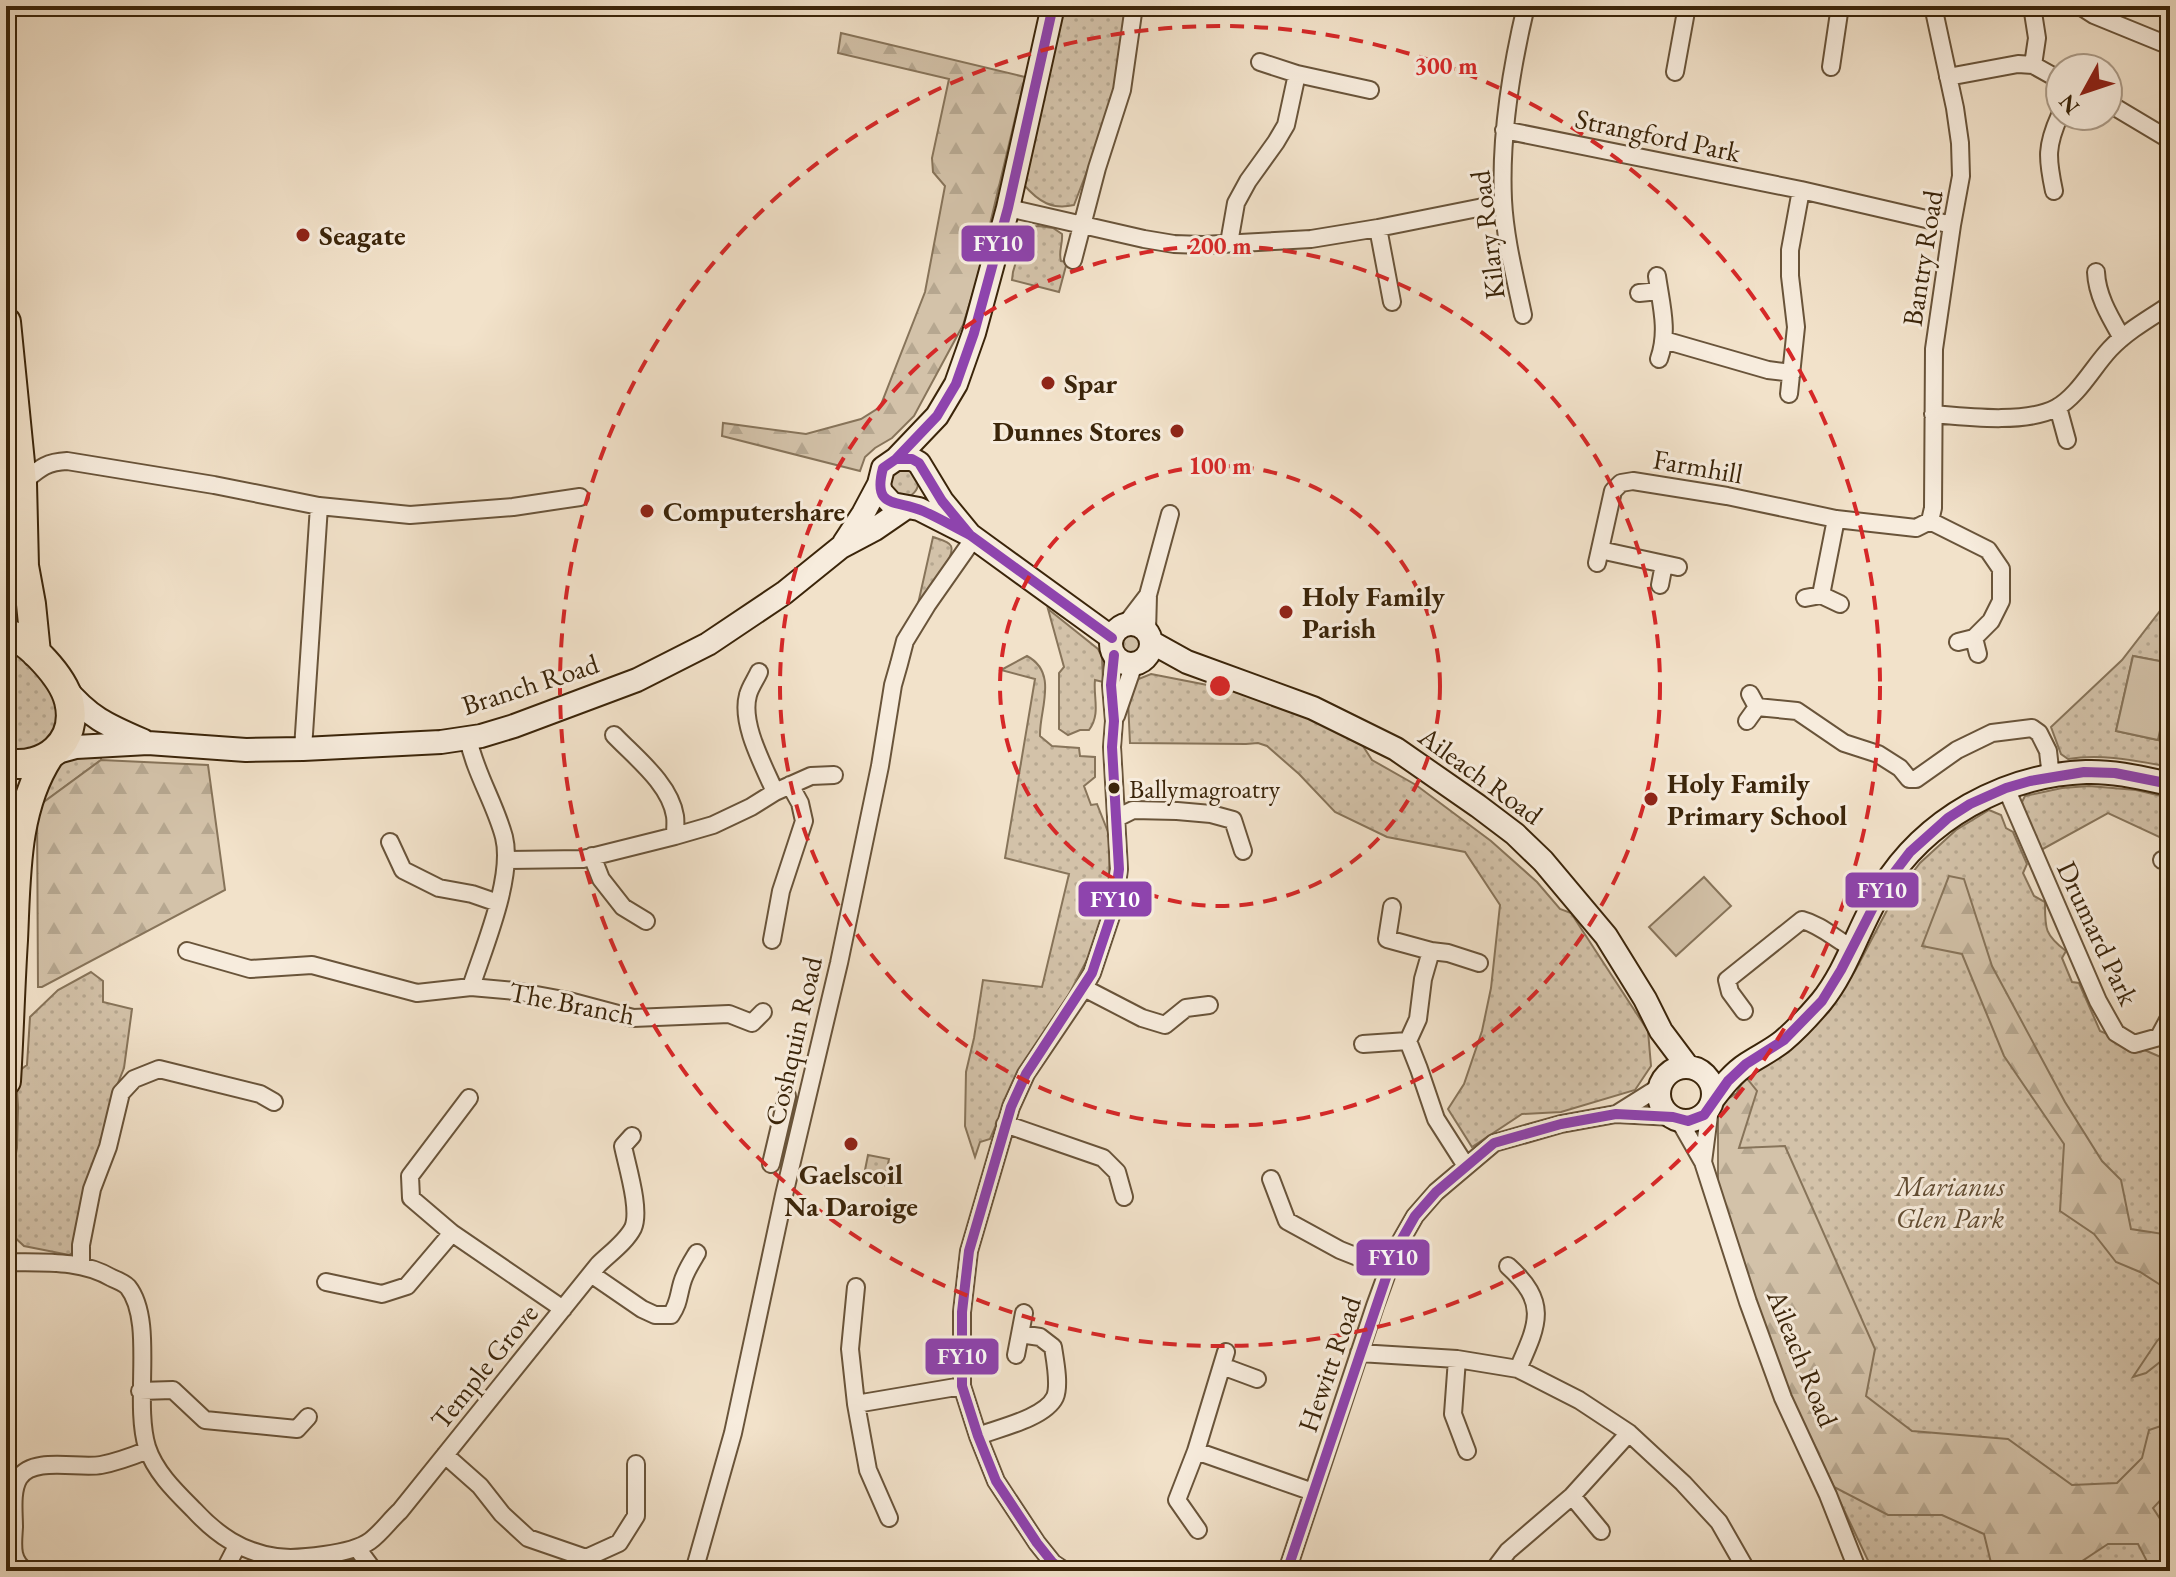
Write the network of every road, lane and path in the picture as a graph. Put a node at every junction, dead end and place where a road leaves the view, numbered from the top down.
1 (1053, 6) edge
2 (1134, 6) edge
3 (1526, 6) edge
4 (1687, 6) edge
5 (1840, 6) edge
6 (1933, 6) edge
7 (2032, 6) edge
8 (2080, 6) edge
9 (2170, 46) edge
10 (1260, 62) dead end
11 (2033, 65) junction
12 (1831, 67) dead end
13 (2044, 71) edge
14 (1675, 72) dead end
15 (1297, 74) junction
16 (1948, 77) junction
17 (1370, 90) dead end
18 (2124, 113) edge
19 (1504, 130) junction
20 (2053, 132) edge
21 (2170, 140) edge
22 (1801, 190) junction
23 (2054, 191) dead end
24 (1503, 203) junction
25 (1008, 208) junction
26 (1082, 225) junction
27 (1952, 225) junction
28 (1378, 228) junction
29 (1229, 243) junction
30 (1073, 260) dead end
31 (2096, 272) dead end
32 (1395, 291) dead end
33 (1639, 293) dead end
34 (2170, 305) edge
35 (1523, 315) dead end
36 (6, 322) edge
37 (2122, 338) junction
38 (1664, 340) junction
39 (1659, 359) dead end
40 (1792, 373) junction
41 (1789, 394) dead end
42 (2058, 407) junction
43 (1933, 414) junction
44 (937, 416) junction
45 (2067, 440) dead end
46 (896, 459) junction
47 (926, 473) junction
48 (22, 483) junction
49 (879, 484) junction
50 (580, 497) dead end
51 (319, 506) junction
52 (908, 506) junction
53 (1170, 514) dead end
54 (1836, 519) junction
55 (1930, 521) junction
56 (972, 537) junction
57 (841, 547) junction
58 (24, 566) junction
59 (1660, 585) dead end
60 (6, 603) edge
61 (1840, 604) dead end
62 (6, 633) edge
63 (1133, 645) junction
64 (1970, 645) dead end
65 (36, 653) junction
66 (759, 672) dead end
67 (61, 683) junction
68 (1751, 707) dead end
69 (614, 735) dead end
70 (468, 738) junction
71 (148, 743) junction
72 (303, 749) junction
73 (52, 755) junction
74 (6, 763) edge
75 (834, 775) dead end
76 (2051, 777) junction
77 (2170, 784) edge
78 (783, 788) junction
79 (2006, 788) junction
80 (6, 800) edge
81 (1117, 818) junction
82 (675, 836) junction
83 (390, 842) dead end
84 (1243, 851) dead end
85 (592, 856) junction
86 (506, 860) junction
87 (15, 880) junction
88 (498, 903) junction
89 (1392, 907) dead end
90 (646, 921) dead end
91 (772, 940) dead end
92 (1852, 948) junction
93 (187, 951) dead end
94 (1431, 951) junction
95 (1479, 963) dead end
96 (471, 987) junction
97 (1084, 988) junction
98 (1209, 1005) dead end
99 (1744, 1011) dead end
100 (763, 1012) dead end
101 (2170, 1016) edge
102 (1661, 1031) junction
103 (1408, 1041) junction
104 (2164, 1042) edge
105 (1363, 1044) dead end
106 (1746, 1064) junction
107 (1693, 1068) junction
108 (6, 1081) edge
109 (1662, 1082) junction
110 (787, 1096) dead end
111 (469, 1098) dead end
112 (274, 1102) dead end
113 (1711, 1104) junction
114 (1616, 1114) junction
115 (1676, 1118) junction
116 (781, 1123) junction
117 (1005, 1124) junction
118 (800, 1126) junction
119 (632, 1136) dead end
120 (1703, 1162) junction
121 (771, 1164) dead end
122 (1466, 1166) junction
123 (1271, 1179) dead end
124 (1124, 1197) dead end
125 (452, 1233) junction
126 (697, 1253) dead end
127 (6, 1262) edge
128 (81, 1265) junction
129 (1508, 1266) dead end
130 (1388, 1269) junction
131 (591, 1274) junction
132 (326, 1282) dead end
133 (856, 1287) dead end
134 (563, 1309) junction
135 (1024, 1313) dead end
136 (1020, 1334) junction
137 (1359, 1353) junction
138 (1016, 1355) dead end
139 (1457, 1359) junction
140 (1518, 1369) junction
141 (1257, 1379) dead end
142 (962, 1386) junction
143 (140, 1391) junction
144 (856, 1404) junction
145 (308, 1417) dead end
146 (1629, 1433) junction
147 (978, 1436) junction
148 (148, 1450) junction
149 (1196, 1451) junction
150 (1467, 1451) dead end
151 (445, 1455) junction
152 (636, 1464) dead end
153 (1313, 1492) junction
154 (1572, 1496) junction
155 (889, 1518) dead end
156 (1198, 1530) dead end
157 (1601, 1531) dead end
158 (237, 1546) junction
159 (357, 1548) junction
160 (1055, 1568) edge
161 (26, 1571) edge
162 (224, 1571) edge
163 (374, 1571) edge
164 (694, 1571) edge
165 (1287, 1571) edge
166 (1493, 1571) edge
167 (1747, 1571) edge
168 (1858, 1571) edge

1 - 25 street
2 - 26 street
3 - 19 street, Kilary Road
4 - 14 street
5 - 12 street
6 - 16 street, Bantry Road
7 - 11 street
8 - 9 street
10 - 15 street
11 - 13 street
11 - 16 street
15 - 17 street
15 - 29 street
16 - 27 street, Bantry Road
18 - 21 street
19 - 22 street, Strangford Park
19 - 24 street, Kilary Road
20 - 23 street
22 - 27 street, Strangford Park
22 - 40 street
24 - 28 street
24 - 35 street, Kilary Road
25 - 26 street
25 - 44 street
26 - 29 street
26 - 30 street
27 - 43 street, Bantry Road
28 - 29 street
28 - 32 street
31 - 37 street
33 - 38 street
34 - 37 street
36 - 48 highway
37 - 42 street
38 - 39 street
38 - 40 street
40 - 41 street
42 - 43 street
42 - 45 street
43 - 55 street, Bantry Road
44 - 46 street
44 - 47 street
46 - 47 street
46 - 49 street
47 - 52 street
47 - 56 street
48 - 51 street
48 - 58 highway
49 - 52 street
49 - 57 street, Branch Road
50 - 51 street
51 - 72 street
52 - 56 street
52 - 57 street, Branch Road
53 - 63 street
54 - 55 street, Farmhill
54 - 59 street, Farmhill
54 - 61 street
55 - 64 street
56 - 63 street
56 - 118 street, Coshquin Road
57 - 70 street, Branch Road
58 - 60 highway
58 - 65 highway
62 - 65 highway
63 - 81 street
63 - 102 street, Aileach Road
65 - 67 highway
66 - 78 street
67 - 71 street, Branch Road
67 - 73 highway
68 - 76 street
69 - 82 street
70 - 72 street, Branch Road
70 - 86 street, The Branch
71 - 72 street, Branch Road
71 - 73 street, Branch Road
73 - 74 highway
73 - 87 highway
75 - 78 street
76 - 77 street
76 - 79 street
78 - 82 street
78 - 91 street
79 - 92 street
79 - 104 street, Drumard Park
80 - 87 highway
81 - 84 street
81 - 97 street
82 - 85 street
83 - 88 street
85 - 86 street
85 - 90 street
86 - 88 street, The Branch
87 - 108 highway
88 - 96 street, The Branch
89 - 94 street
92 - 99 street
92 - 106 street
93 - 96 street, The Branch
94 - 95 street
94 - 103 street
96 - 100 street, The Branch
97 - 98 street
97 - 117 street
101 - 104 street, Drumard Park
102 - 107 street, Aileach Road
102 - 109 street, Aileach Road
103 - 105 street
103 - 122 street
106 - 107 street
106 - 113 street
107 - 109 street
107 - 113 street
109 - 114 street, Hewitt Road
109 - 115 street
110 - 116 street
111 - 125 street, Temple Grove
112 - 128 street
113 - 115 street
113 - 120 street, Aileach Road
114 - 115 street, Hewitt Road
114 - 122 street, Hewitt Road
115 - 120 street, Aileach Road
116 - 118 street
116 - 121 street
117 - 124 street
117 - 142 street
118 - 164 street, Coshquin Road
119 - 131 street, Temple Grove
120 - 168 street, Aileach Road
122 - 130 street, Hewitt Road
123 - 130 street
125 - 132 street
125 - 134 street, Temple Grove
126 - 131 street
127 - 128 street, Temple Grove
128 - 143 street, Temple Grove
129 - 140 street
130 - 137 street, Hewitt Road
131 - 134 street, Temple Grove
133 - 144 street
134 - 151 street, Temple Grove
135 - 136 street
136 - 138 street
136 - 147 street
137 - 139 street
137 - 153 street, Hewitt Road
139 - 140 street
139 - 150 street
140 - 146 street
141 - 149 street
142 - 144 street
142 - 147 street
143 - 145 street
143 - 148 street, Temple Grove
144 - 155 street
146 - 154 street
146 - 167 street
147 - 160 street
148 - 158 street, Temple Grove
148 - 161 street
149 - 153 street
149 - 156 street
151 - 152 street, Temple Grove
151 - 159 street, Temple Grove
153 - 165 street, Hewitt Road
154 - 157 street
154 - 166 street
158 - 159 street, Temple Grove
158 - 162 street
159 - 163 street

